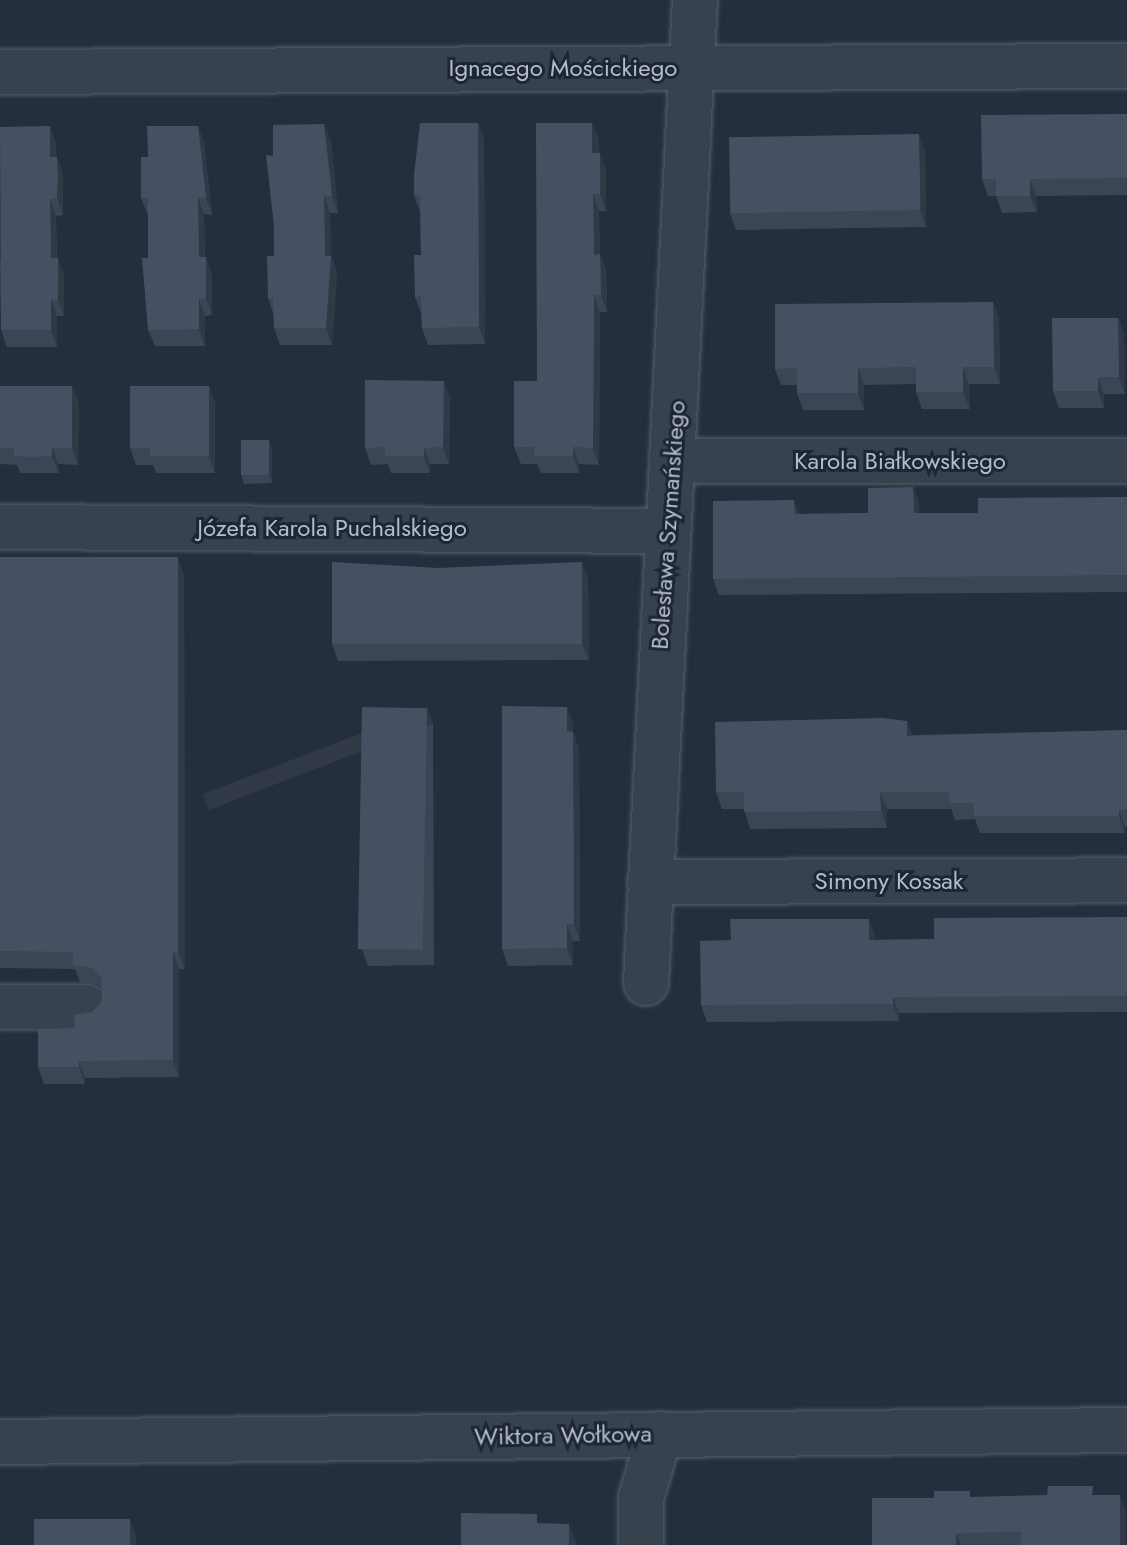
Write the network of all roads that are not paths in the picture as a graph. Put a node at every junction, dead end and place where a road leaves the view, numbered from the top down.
1 (695, 0) edge
2 (1127, 66) edge
3 (692, 67) junction
4 (0, 72) edge
5 (673, 461) junction
6 (1127, 461) edge
7 (0, 527) edge
8 (665, 531) junction
9 (1127, 880) edge
10 (650, 882) junction
11 (646, 983) dead end
12 (0, 1007) edge
13 (86, 1007) dead end
14 (1127, 1430) edge
15 (660, 1434) junction
16 (0, 1442) edge
17 (641, 1545) edge

1 - 3 street, Bolesława Szymańskiego
2 - 3 street, Ignacego Mościckiego
3 - 4 street, Ignacego Mościckiego
3 - 5 street, Bolesława Szymańskiego
5 - 6 street, Karola Białkowskiego
5 - 8 street, Bolesława Szymańskiego
7 - 8 street, Józefa Karola Puchalskiego
8 - 10 street, Bolesława Szymańskiego
9 - 10 street, Simony Kossak
10 - 11 street, Bolesława Szymańskiego
12 - 13 street
14 - 15 street, Wiktora Wołkowa
15 - 16 street, Wiktora Wołkowa
15 - 17 street

